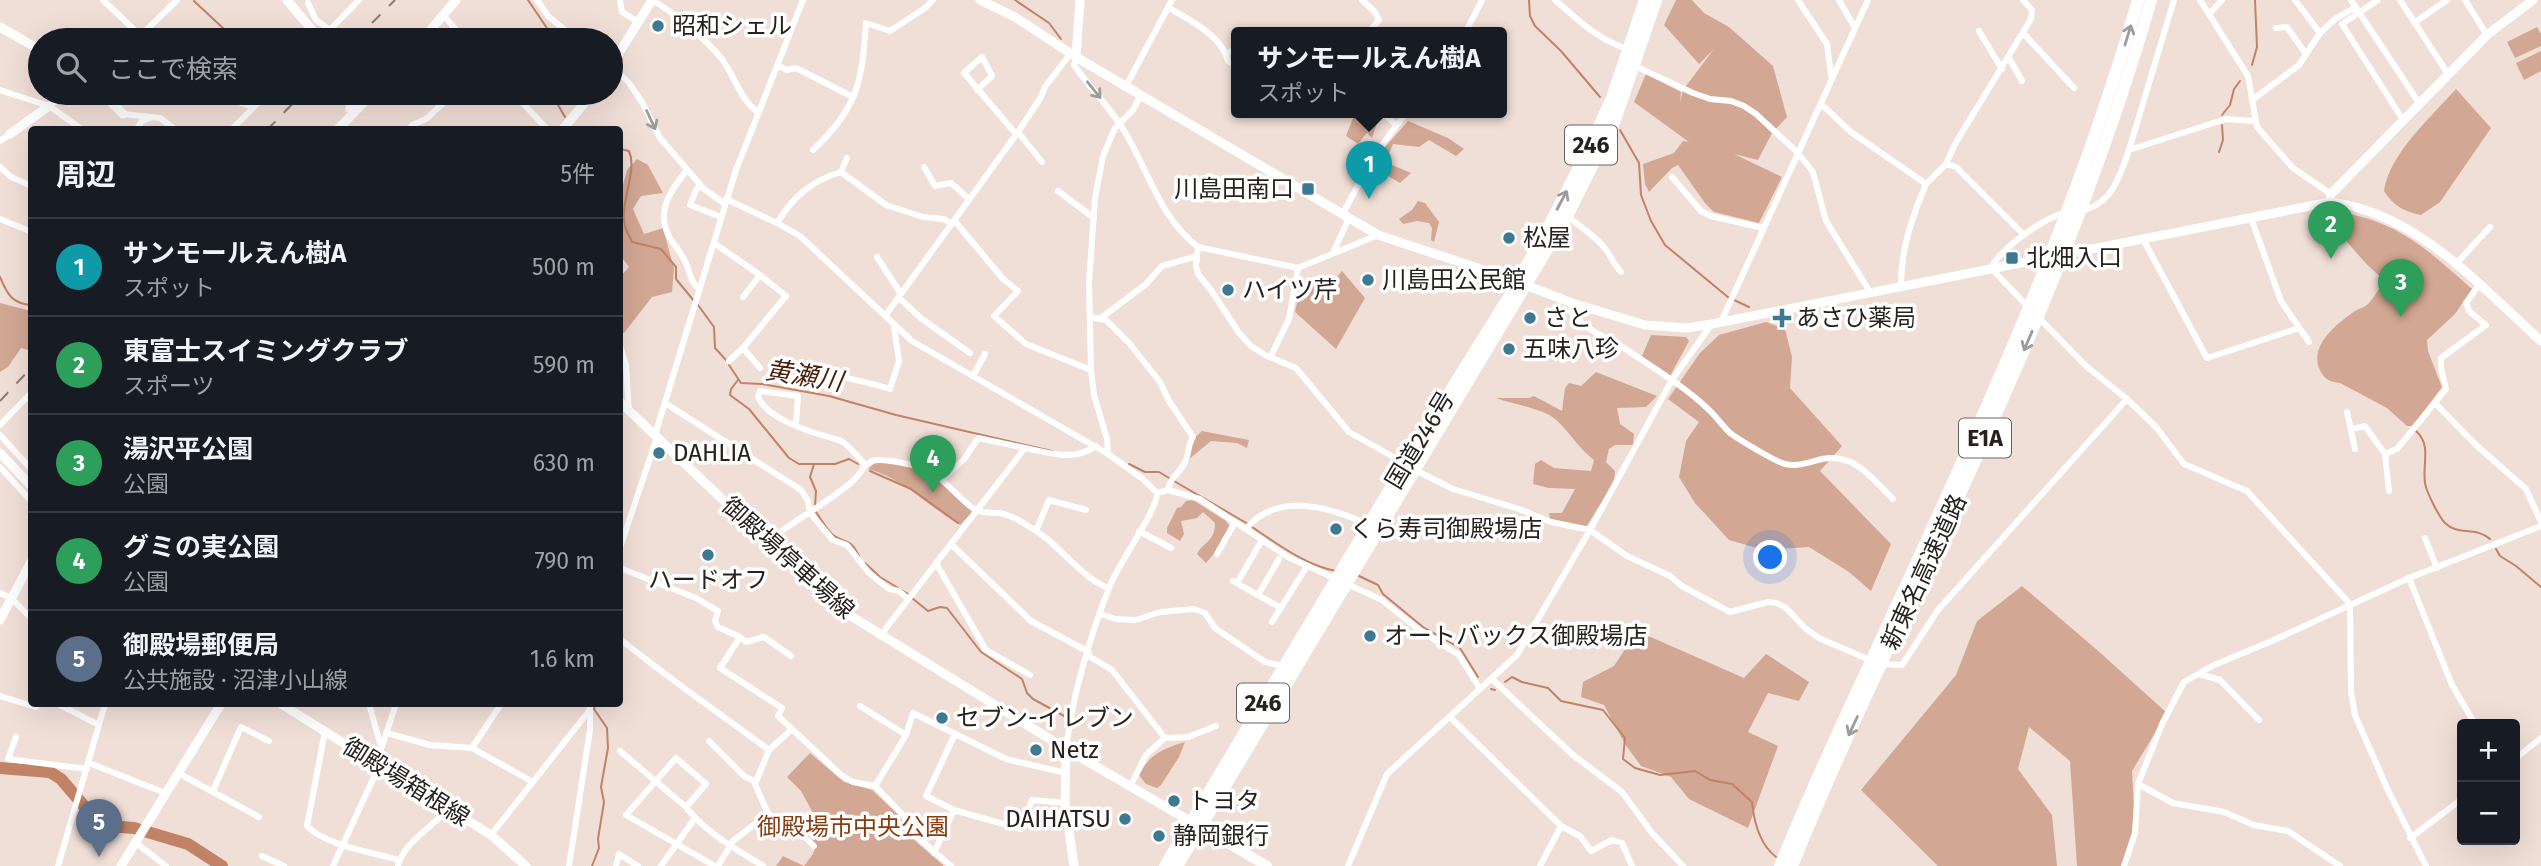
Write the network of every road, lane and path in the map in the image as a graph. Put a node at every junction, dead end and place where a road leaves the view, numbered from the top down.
1 (103, 0) edge
2 (177, 0) edge
3 (287, 0) edge
4 (359, 0) edge
5 (456, 0) edge
6 (537, 0) edge
7 (620, 0) edge
8 (652, 0) edge
9 (803, 0) edge
10 (933, 0) edge
11 (980, 0) edge
12 (1080, 0) edge
13 (1362, 0) edge
14 (1482, 0) edge
15 (1555, 0) edge
16 (1645, 0) edge
17 (1656, 0) edge
18 (1798, 0) edge
19 (1839, 0) edge
20 (1868, 0) edge
21 (2023, 0) edge
22 (2138, 0) edge
23 (2151, 0) edge
24 (2174, 0) edge
25 (2200, 0) edge
26 (2222, 0) edge
27 (2295, 0) edge
28 (2351, 0) edge
29 (2378, 0) edge
30 (2400, 0) edge
31 (2447, 0) edge
32 (2465, 0) edge
33 (2533, 0) edge
34 (309, 2) dead end
35 (1170, 3) edge
36 (2357, 9) junction
37 (2210, 13) junction
38 (314, 14) junction
39 (443, 15) junction
40 (305, 20) junction
41 (638, 22) junction
42 (2414, 23) junction
43 (0, 27) edge
44 (1373, 27) edge
45 (1468, 27) edge
46 (1855, 27) junction
47 (130, 28) edge
48 (151, 28) edge
49 (314, 28) edge
50 (320, 28) edge
51 (331, 28) edge
52 (432, 28) edge
53 (454, 28) edge
54 (562, 28) edge
55 (2276, 28) dead end
56 (1979, 32) dead end
57 (2023, 33) junction
58 (2320, 33) junction
59 (2487, 35) junction
60 (28, 43) edge
61 (623, 46) edge
62 (1630, 49) junction
63 (1231, 51) edge
64 (1227, 54) junction
65 (2306, 54) junction
66 (1073, 55) junction
67 (2009, 58) junction
68 (1231, 63) edge
69 (777, 65) junction
70 (1634, 66) junction
71 (2002, 69) junction
72 (2448, 74) junction
73 (623, 77) edge
74 (1832, 78) junction
75 (2022, 81) dead end
76 (1126, 86) junction
77 (2074, 89) dead end
78 (0, 90) edge
79 (977, 90) junction
80 (1141, 95) junction
81 (853, 97) junction
82 (28, 99) edge
83 (2252, 100) junction
84 (1821, 103) junction
85 (2419, 103) junction
86 (46, 105) edge
87 (114, 105) edge
88 (247, 105) edge
89 (350, 105) edge
90 (359, 105) edge
91 (441, 105) edge
92 (524, 105) edge
93 (583, 105) edge
94 (49, 106) junction
95 (253, 107) joint
96 (758, 111) junction
97 (349, 113) junction
98 (123, 114) junction
99 (152, 117) junction
100 (1388, 118) edge
101 (1401, 118) edge
102 (2403, 120) junction
103 (2255, 121) junction
104 (1119, 122) junction
105 (1395, 124) junction
106 (77, 126) edge
107 (132, 126) edge
108 (138, 126) edge
109 (172, 126) edge
110 (235, 126) edge
111 (340, 126) edge
112 (411, 126) edge
113 (544, 126) edge
114 (565, 126) edge
115 (1017, 133) junction
116 (10, 134) joint
117 (0, 141) edge
118 (813, 150) dead end
119 (2129, 150) junction
120 (1798, 153) junction
121 (847, 158) dead end
122 (1042, 162) dead end
123 (1946, 164) junction
124 (0, 167) edge
125 (923, 167) dead end
126 (687, 170) junction
127 (841, 172) junction
128 (1672, 177) dead end
129 (28, 184) edge
130 (700, 184) junction
131 (1926, 184) junction
132 (1058, 191) dead end
133 (2330, 198) junction
134 (969, 199) junction
135 (725, 202) junction
136 (1346, 216) junction
137 (1567, 216) junction
138 (721, 217) junction
139 (1094, 218) junction
140 (2251, 218) junction
141 (0, 219) edge
142 (952, 222) junction
143 (777, 223) junction
144 (2490, 227) dead end
145 (1763, 228) junction
146 (28, 230) edge
147 (1378, 235) junction
148 (2024, 235) junction
149 (2143, 239) junction
150 (714, 243) junction
151 (1198, 247) junction
152 (1333, 253) junction
153 (1197, 256) junction
154 (877, 257) dead end
155 (2455, 265) junction
156 (1298, 268) junction
157 (1991, 268) junction
158 (1621, 271) dead end
159 (760, 275) junction
160 (1522, 283) junction
161 (1902, 285) junction
162 (2479, 285) junction
163 (700, 289) junction
164 (1870, 292) junction
165 (900, 296) junction
166 (743, 297) dead end
167 (1572, 303) junction
168 (884, 316) junction
169 (1090, 317) junction
170 (1101, 318) junction
171 (1716, 323) junction
172 (894, 327) junction
173 (2299, 328) junction
174 (2541, 341) edge
175 (2309, 342) dead end
176 (743, 348) junction
177 (970, 354) dead end
178 (985, 354) dead end
179 (623, 356) edge
180 (1271, 356) junction
181 (729, 361) dead end
182 (760, 368) dead end
183 (817, 370) dead end
184 (1091, 370) junction
185 (973, 376) junction
186 (1672, 380) junction
187 (28, 396) edge
188 (2127, 399) junction
189 (665, 403) junction
190 (2435, 403) junction
191 (623, 405) edge
192 (629, 411) junction
193 (2347, 412) dead end
194 (0, 425) edge
195 (796, 425) junction
196 (2352, 429) junction
197 (0, 435) edge
198 (656, 436) junction
199 (1096, 446) junction
200 (1025, 448) junction
201 (2356, 449) dead end
202 (0, 453) edge
203 (1108, 454) junction
204 (2385, 454) junction
205 (18, 455) junction
206 (866, 465) junction
207 (28, 466) edge
208 (1410, 467) junction
209 (1, 469) edge
210 (942, 480) junction
211 (28, 483) edge
212 (1168, 488) junction
213 (2389, 491) dead end
214 (1157, 493) junction
215 (28, 498) edge
216 (1893, 499) dead end
217 (814, 509) junction
218 (1086, 510) dead end
219 (976, 511) junction
220 (1235, 522) junction
221 (2541, 524) edge
222 (1368, 525) junction
223 (1249, 526) junction
224 (1590, 530) junction
225 (1036, 531) junction
226 (1139, 531) junction
227 (2425, 538) dead end
228 (623, 539) edge
229 (1262, 540) junction
230 (767, 542) junction
231 (951, 544) junction
232 (1171, 548) dead end
233 (1217, 554) dead end
234 (1279, 559) dead end
235 (936, 563) junction
236 (1307, 566) junction
237 (28, 567) edge
238 (2437, 568) junction
239 (623, 569) edge
240 (1349, 569) junction
241 (2409, 578) junction
242 (1340, 586) junction
243 (1109, 588) junction
244 (0, 593) edge
245 (1258, 595) junction
246 (909, 596) junction
247 (11, 598) junction
248 (2350, 604) junction
249 (1281, 608) junction
250 (1100, 614) junction
251 (28, 615) edge
252 (0, 620) edge
253 (1272, 622) dead end
254 (880, 636) junction
255 (740, 637) junction
256 (623, 641) edge
257 (1088, 654) junction
258 (791, 656) dead end
259 (1285, 667) junction
260 (2199, 674) junction
261 (1030, 675) dead end
262 (1493, 679) junction
263 (1480, 689) junction
264 (0, 695) edge
265 (28, 704) edge
266 (860, 706) dead end
267 (64, 707) edge
268 (104, 707) edge
269 (218, 707) edge
270 (286, 707) edge
271 (370, 707) edge
272 (395, 707) edge
273 (499, 707) edge
274 (589, 707) edge
275 (590, 707) edge
276 (1450, 717) junction
277 (2472, 719) edge
278 (2259, 720) dead end
279 (97, 724) junction
280 (1216, 726) dead end
281 (792, 729) junction
282 (325, 731) junction
283 (387, 733) junction
284 (955, 734) junction
285 (906, 735) junction
286 (16, 737) dead end
287 (1165, 738) junction
288 (2541, 738) edge
289 (269, 741) dead end
290 (709, 741) dead end
291 (472, 748) junction
292 (1066, 748) junction
293 (381, 749) junction
294 (769, 750) junction
295 (620, 751) dead end
296 (2520, 755) edge
297 (88, 766) junction
298 (379, 766) junction
299 (178, 773) junction
300 (1066, 773) junction
301 (655, 781) junction
302 (533, 782) junction
303 (756, 782) junction
304 (2138, 784) junction
305 (875, 786) junction
306 (1130, 787) junction
307 (213, 791) junction
308 (165, 793) junction
309 (1065, 803) junction
310 (2457, 803) edge
311 (686, 807) junction
312 (449, 808) junction
313 (954, 810) junction
314 (768, 814) junction
315 (259, 817) dead end
316 (695, 818) junction
317 (1195, 824) junction
318 (1561, 827) junction
319 (491, 835) junction
320 (2410, 838) junction
321 (137, 839) junction
322 (343, 844) junction
323 (676, 845) junction
324 (730, 846) junction
325 (814, 846) dead end
326 (934, 853) junction
327 (262, 856) dead end
328 (399, 863) edge
329 (58, 866) edge
330 (121, 866) edge
331 (166, 866) edge
332 (284, 866) edge
333 (332, 866) edge
334 (526, 866) edge
335 (569, 866) edge
336 (616, 866) edge
337 (638, 866) edge
338 (661, 866) edge
339 (716, 866) edge
340 (763, 866) edge
341 (951, 866) edge
342 (1074, 866) edge
343 (1165, 866) edge
344 (1177, 866) edge
345 (1267, 866) edge
346 (1348, 866) edge
347 (1541, 866) edge
348 (1632, 866) edge
349 (1683, 866) edge
350 (1780, 866) edge
351 (1792, 866) edge
352 (2124, 866) edge
353 (2340, 866) edge
354 (2426, 866) edge

1 - 47 street
2 - 48 street
3 - 40 street
4 - 51 street
5 - 39 street
6 - 54 street
7 - 41 street
8 - 41 street
8 - 96 street
9 - 69 street
10 - 81 street
11 - 66 street
12 - 66 street
13 - 44 street
14 - 45 street
15 - 62 street
16 - 62 highway, 国道246号 / 246
17 - 70 highway, 国道246号 / 246
18 - 74 street
19 - 46 street
20 - 46 street
21 - 57 street
350 -> 22 highway, 新東名高速道路 / E1A
23 -> 351 highway, 新東名高速道路 / E1A
24 - 119 street
25 - 37 street
26 - 37 street
27 - 58 street
28 - 36 street
29 - 36 street
30 - 42 street
31 - 42 street
32 - 59 street
33 - 59 street
34 - 38 street
35 - 64 street
35 - 76 street
36 - 58 street
36 - 85 street
36 - 102 street
37 - 83 street
38 - 40 street
38 - 50 street
39 - 52 street
39 - 53 street
40 - 49 street
41 - 61 street
42 - 72 street
43 - 60 street
46 - 74 street
55 - 65 street
56 - 71 street
57 - 67 street
57 - 77 street
58 - 65 street
59 - 72 street
160 -> 62 highway, 国道246号 / 246
63 - 64 street
64 - 68 street
65 - 83 street
66 - 76 street
66 -> 104 street
66 - 115 street
67 - 71 street
67 - 75 street
69 - 81 street
69 - 96 street
70 - 120 street
70 - 137 highway, 国道246号 / 246
71 - 123 street
72 - 85 street
73 -> 126 street
74 - 84 street
76 - 80 street
78 - 82 street
79 - 79 street
79 - 115 street
80 - 104 street
80 - 136 street
81 - 118 street
83 - 103 street
84 - 120 street
84 - 131 street
85 - 102 street
86 - 94 street
87 - 98 street
88 - 95 street
89 - 97 street
90 - 97 street
91 - 112 street
92 - 113 street
93 - 114 street
94 - 106 street
94 - 116 street
95 - 110 street
96 - 135 street
97 - 111 street
98 - 99 street
98 - 107 street
99 - 108 street
99 - 109 street
100 - 105 street
101 - 105 street
102 - 133 street
103 - 119 street
103 - 133 street
104 - 139 street
104 - 151 street
105 - 136 street
115 - 122 street
115 - 134 street
116 - 117 street
119 - 148 street
120 - 145 street
120 - 164 street
121 - 127 street
123 - 131 street
123 - 148 street
124 - 129 street
125 - 134 street
126 - 130 street
126 - 163 street
127 - 142 street
127 - 143 street
128 - 145 street
130 - 135 street
130 - 138 street
131 - 161 street
132 - 139 street
133 - 140 street
133 - 155 street
134 - 142 street
135 - 138 street
135 - 143 street
136 - 147 street
136 - 152 street
137 - 158 street
137 - 160 highway, 国道246号 / 246
138 - 150 street
139 - 169 street
140 - 149 street
140 - 173 street
141 - 146 street
142 - 165 street
142 - 184 street
143 - 168 street
144 - 155 street
145 - 171 street
147 - 152 street
147 - 160 street
148 - 157 street
149 - 157 street
149 - 173 street
150 - 159 street
150 - 163 street
151 - 153 street
151 - 156 street
152 - 156 street
153 - 170 street
153 - 180 street
154 - 165 street
155 - 162 street
156 - 180 street
157 - 161 street
157 - 188 street
159 - 166 street
159 - 176 street
160 - 167 street
160 - 208 highway, 国道246号 / 246
161 - 164 street
162 - 174 street
162 - 190 street
163 - 189 street
164 - 171 street
165 - 168 street
165 - 177 street
167 - 171 street
167 - 186 street
168 - 172 street
169 - 170 street
169 - 184 street
170 - 212 street
171 - 186 street
172 - 183 street
172 - 185 street
173 - 175 street
176 - 181 street
176 - 182 street
178 - 185 street
179 - 192 street
180 - 208 street
184 - 203 street
185 - 199 street
186 - 216 street
186 - 224 street
187 - 194 street
188 - 224 street
188 - 248 street
189 - 198 street
189 - 217 street
190 - 204 street
190 - 221 street
191 - 192 street, 御殿場停車場線
192 - 198 street, 御殿場停車場線
193 - 196 street
195 - 195 street
195 - 206 street
196 - 201 street
196 - 204 street
197 - 205 street
198 - 228 street
198 - 230 street, 御殿場停車場線
199 - 200 street
199 - 203 street
200 - 210 street
200 - 219 street
202 - 211 street
203 - 214 street
204 - 213 street
205 - 207 street
205 - 209 street
206 - 210 street
206 - 217 street
208 - 222 highway, 国道246号 / 246
208 - 224 street
208 - 240 highway, 国道246号 / 246
209 - 215 street
210 - 219 street
212 - 214 street
212 - 220 street
214 - 226 street
217 - 230 street
217 - 246 street
218 - 225 street
219 - 225 street
219 - 231 street
220 - 223 street
220 - 233 street
221 - 238 street
222 - 223 street
222 - 240 highway, 国道246号 / 246
223 - 229 street
224 - 262 street
225 - 243 street
226 - 232 street
226 - 243 street
227 - 238 street
229 - 236 street
229 - 245 street
230 - 254 street, 御殿場停車場線
231 - 235 street
231 - 257 street
234 - 245 street
235 - 246 street
235 - 261 street
236 - 249 street
236 - 263 street
237 - 247 street
238 - 241 street
239 - 255 street
240 - 242 highway, 国道246号 / 246
241 - 248 street
241 - 277 street
242 - 259 highway, 国道246号 / 246
242 - 317 highway, 国道246号 / 246
243 - 250 street
244 - 247 street
245 - 249 street
246 - 254 street
247 - 251 street
247 - 252 street
248 - 260 street
248 - 320 street
249 - 253 street
250 - 257 street
250 - 259 street
254 - 292 street, 御殿場停車場線
255 - 258 street
255 - 281 street
256 - 294 street
257 - 287 street
257 - 292 street
259 - 317 highway, 国道246号 / 246
260 - 278 street
260 - 304 street
262 - 263 street
262 - 349 street
263 - 276 street
264 - 265 street
266 - 285 street
267 - 279 street
268 - 279 street
269 - 299 street
270 - 282 street, 御殿場箱根線
271 - 293 street
272 - 283 street
273 - 291 street
274 - 302 street
275 - 335 street
276 - 318 street
276 - 346 street
279 - 297 street
280 - 287 street
281 - 294 street
281 - 305 street
282 - 298 street, 御殿場箱根線
282 - 322 street
283 - 291 street
283 - 293 street
284 - 285 street
284 - 300 street
284 - 313 street
285 - 305 street
286 - 297 street
287 - 306 street
288 - 296 street
289 - 307 street
290 - 303 street
291 - 302 street
292 - 300 street
292 - 306 street, 御殿場停車場線
293 - 298 street
294 - 303 street
295 - 301 street
297 - 308 street
297 - 329 street
298 - 312 street, 御殿場箱根線
298 - 322 street
299 - 307 street
299 - 308 street
300 - 309 street
301 - 311 street
301 - 311 street
301 - 323 street
302 - 319 street
303 - 314 street
304 - 352 street
304 - 353 street
305 - 326 street
306 - 317 street, 御殿場停車場線
307 - 315 street
308 - 321 street
309 - 313 street
309 - 342 street
310 - 320 street
311 - 316 street
312 - 319 street, 御殿場箱根線
312 - 328 street
313 - 326 street
314 - 324 street
314 - 325 street
316 - 323 street
316 - 324 street
317 - 343 highway, 国道246号 / 246
317 - 344 highway, 国道246号 / 246
317 - 345 main road
318 - 347 street
318 - 348 street
319 - 334 street, 御殿場箱根線
320 - 354 street
321 - 330 street
321 - 331 street
322 - 328 street
322 - 333 street
323 - 338 street
323 - 339 street
324 - 339 street
324 - 340 street
326 - 341 street
327 - 332 street
336 - 337 street

